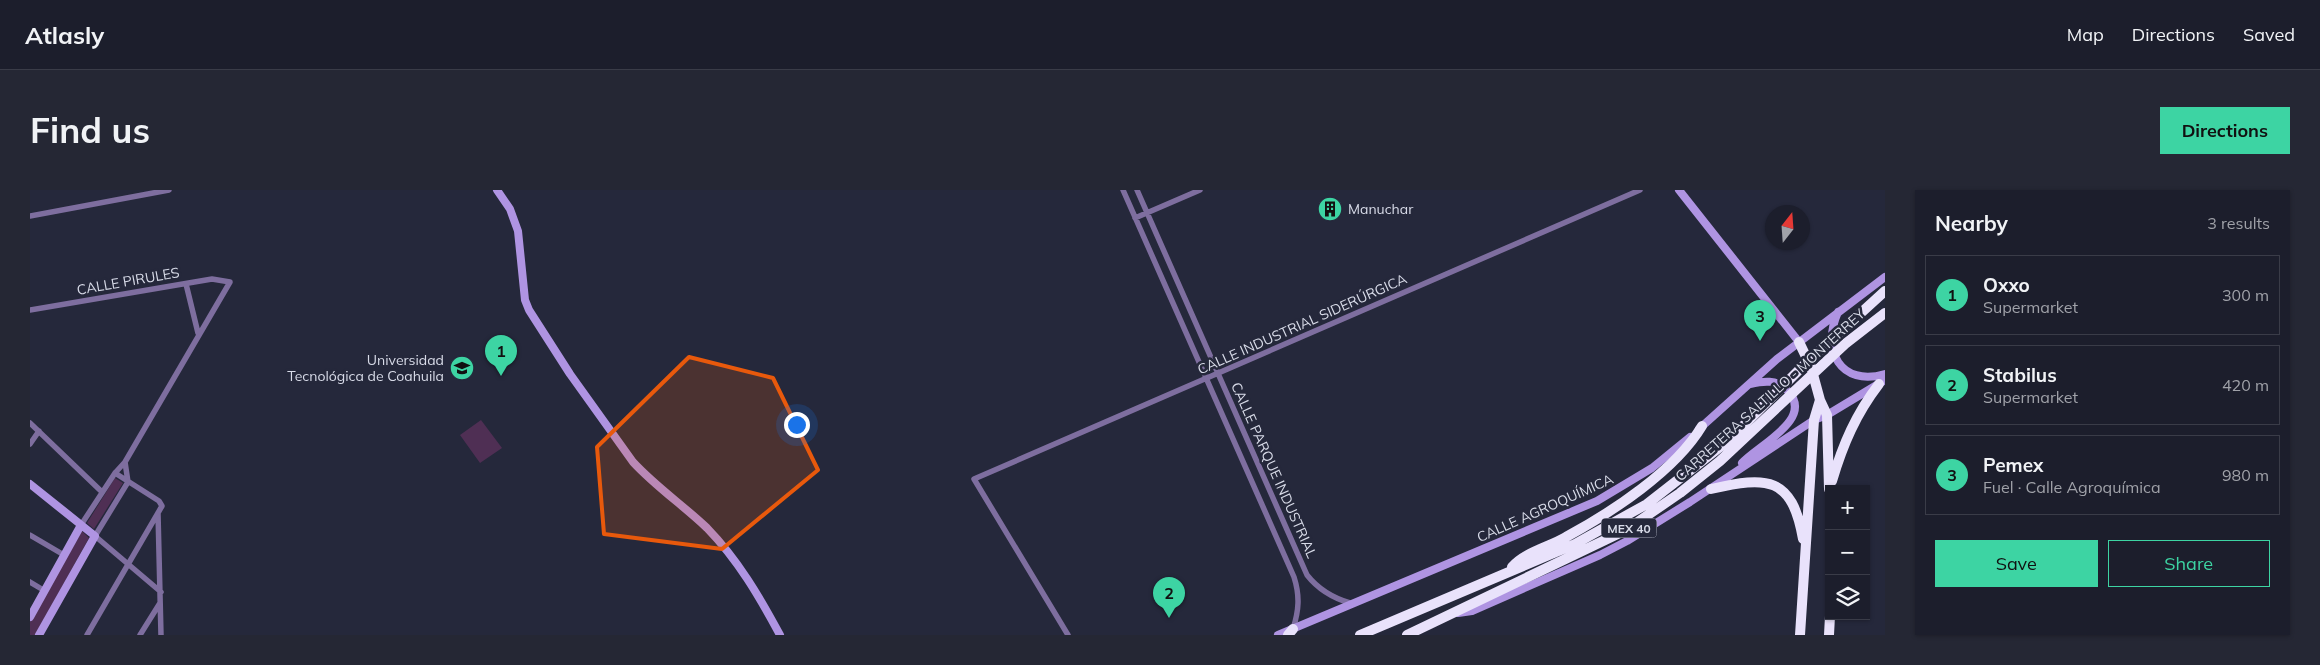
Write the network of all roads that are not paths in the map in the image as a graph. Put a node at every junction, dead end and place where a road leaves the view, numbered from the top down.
1 (133, 190) edge
2 (169, 190) edge
3 (497, 190) edge
4 (1123, 190) edge
5 (1137, 190) edge
6 (1200, 190) edge
7 (1640, 190) edge
8 (1680, 190) edge
9 (134, 197) junction
10 (1147, 213) junction
11 (30, 216) edge
12 (1135, 218) junction
13 (1885, 277) edge
14 (186, 284) junction
15 (1885, 291) edge
16 (30, 310) edge
17 (1839, 310) junction
18 (1885, 313) edge
19 (198, 333) junction
20 (1799, 342) junction
21 (1218, 374) junction
22 (1885, 374) edge
23 (1207, 379) junction
24 (1882, 382) edge
25 (1749, 384) junction
26 (1820, 400) junction
27 (1827, 415) junction
28 (1814, 420) junction
29 (30, 423) edge
30 (1702, 426) junction
31 (39, 431) junction
32 (30, 444) edge
33 (125, 462) junction
34 (1736, 470) junction
35 (115, 473) junction
36 (1264, 474) junction
37 (1252, 479) junction
38 (128, 482) junction
39 (30, 484) edge
40 (1829, 485) edge
41 (1830, 485) edge
42 (1711, 489) junction
43 (102, 492) junction
44 (158, 513) junction
45 (1283, 518) junction
46 (1270, 523) junction
47 (81, 525) junction
48 (30, 535) edge
49 (95, 536) junction
50 (64, 555) junction
51 (1805, 555) junction
52 (1302, 562) junction
53 (127, 564) junction
54 (1289, 567) junction
55 (1508, 571) junction
56 (30, 582) edge
57 (45, 591) junction
58 (161, 592) junction
59 (160, 603) junction
60 (1350, 603) junction
61 (1458, 613) junction
62 (30, 617) edge
63 (1830, 620) edge
64 (1290, 632) edge
65 (39, 635) edge
66 (87, 635) edge
67 (140, 635) edge
68 (161, 635) edge
69 (780, 635) edge
70 (1068, 635) edge
71 (1278, 635) edge
72 (1360, 635) edge
73 (1407, 635) edge
74 (1800, 635) edge
75 (1829, 635) edge

1 - 9 street
2 - 9 street
3 - 69 street
4 - 12 street
5 - 10 street, CALLE PARQUE INDUSTRIAL
6 - 10 street
7 - 21 street, CALLE INDUSTRIAL SIDERÚRGICA
8 - 20 street
9 - 11 street
10 - 12 street
10 - 21 street, CALLE PARQUE INDUSTRIAL
12 - 23 street
13 - 17 street, CALLE AGROQUÍMICA
14 - 16 street, CALLE PIRULES
14 - 19 street
14 - 19 street, CALLE PIRULES
15 - 55 highway, CARRETERA SALTILLO - MONTERREY / MEX 40
17 - 20 street, CALLE AGROQUÍMICA
17 - 22 street
18 - 61 highway, CARRETERA SALTILLO - MONTERREY / MEX 40
19 - 33 street
20 - 25 street, CALLE AGROQUÍMICA
20 - 26 highway
21 - 23 street, CALLE INDUSTRIAL SIDERÚRGICA
21 - 36 street, CALLE PARQUE INDUSTRIAL
23 - 37 street
23 - 70 street, CALLE INDUSTRIAL SIDERÚRGICA
24 - 27 street
24 - 41 highway
25 - 30 street, CALLE AGROQUÍMICA
25 - 34 street
26 - 27 highway
26 - 28 highway
27 - 28 street
27 - 40 highway
28 - 34 street
28 - 51 highway
29 - 31 street
30 - 55 highway
30 - 60 street, CALLE AGROQUÍMICA
31 - 32 street
31 - 43 street
33 - 35 street
33 - 38 street
34 - 42 street
35 - 38 street
35 - 43 street
36 - 37 street
36 - 45 street, CALLE PARQUE INDUSTRIAL
37 - 46 street
38 - 44 street
38 - 49 street
39 - 47 street
42 - 51 highway
42 - 61 street
43 - 47 street
44 - 53 street
44 - 58 street
45 - 46 street
45 - 52 street, CALLE PARQUE INDUSTRIAL
46 - 54 street
47 - 49 street
47 - 50 street
48 - 50 street
49 - 53 street
49 - 65 street
50 - 57 street
51 - 74 highway
52 - 54 street
52 - 60 street, CALLE PARQUE INDUSTRIAL
53 - 58 street
53 - 66 street
54 - 64 street
55 - 72 highway, CARRETERA SALTILLO - MONTERREY / MEX 40
56 - 57 street
57 - 62 street
58 - 59 street
59 - 67 street
59 - 68 street
60 - 64 street, CALLE AGROQUÍMICA
61 - 73 highway, CARRETERA SALTILLO - MONTERREY / MEX 40
63 - 75 highway
64 - 71 street, CALLE AGROQUÍMICA

